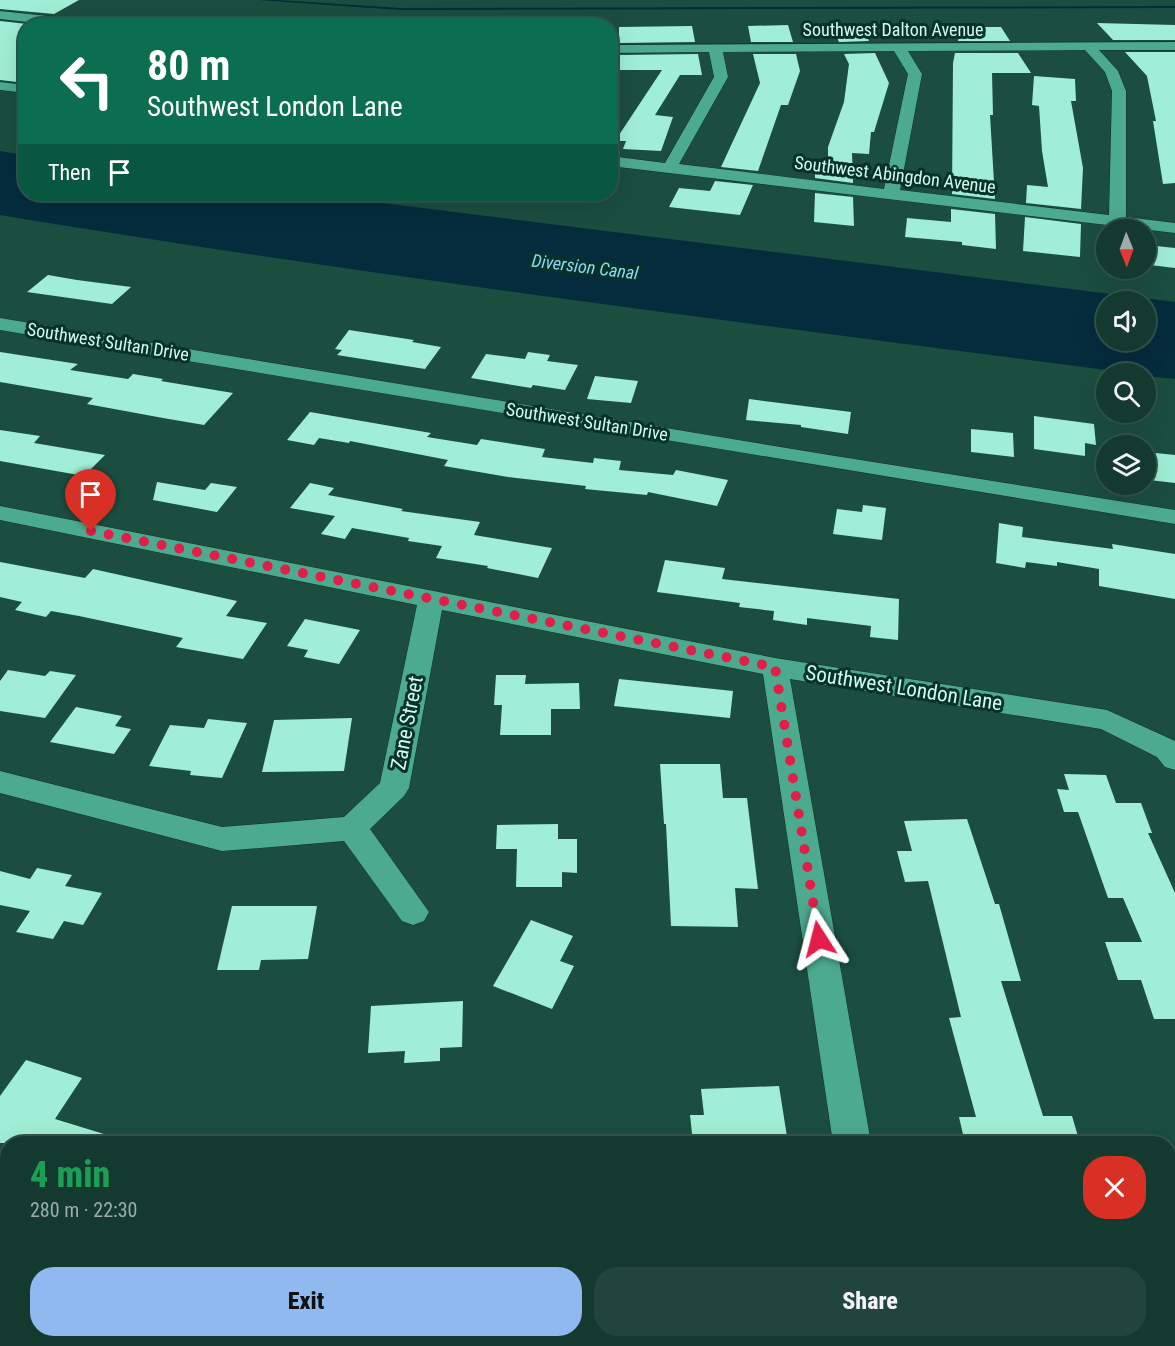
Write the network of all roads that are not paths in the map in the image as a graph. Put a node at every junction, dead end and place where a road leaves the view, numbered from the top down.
1 (0, 15) edge
2 (29, 18) edge
3 (1175, 46) edge
4 (1089, 47) junction
5 (715, 48) junction
6 (899, 48) junction
7 (618, 49) edge
8 (0, 86) edge
9 (18, 88) edge
10 (618, 162) edge
11 (670, 167) junction
12 (891, 194) junction
13 (1101, 219) edge
14 (1118, 219) edge
15 (1156, 226) edge
16 (1175, 228) edge
17 (0, 324) edge
18 (0, 513) edge
19 (1175, 517) edge
20 (430, 600) junction
21 (775, 667) junction
22 (1171, 754) edge
23 (0, 782) edge
24 (352, 828) junction
25 (413, 912) dead end
26 (851, 1136) edge

1 - 2 street
3 - 4 street, Southwest Dalton Avenue
4 - 6 street, Southwest Dalton Avenue
4 - 14 street
5 - 6 street, Southwest Dalton Avenue
5 - 7 street, Southwest Dalton Avenue
5 - 11 street
6 - 12 street
8 - 9 street
10 - 11 street, Southwest Abingdon Avenue
11 - 12 street, Southwest Abingdon Avenue
12 - 13 street, Southwest Abingdon Avenue
15 - 16 street, Southwest Abingdon Avenue
17 - 19 street, Southwest Sultan Drive
18 - 20 street, Southwest London Lane
20 - 21 street, Southwest London Lane
20 - 24 street, Zane Street
21 - 22 street, Southwest London Lane
21 - 26 street
23 - 24 street
24 - 25 street

